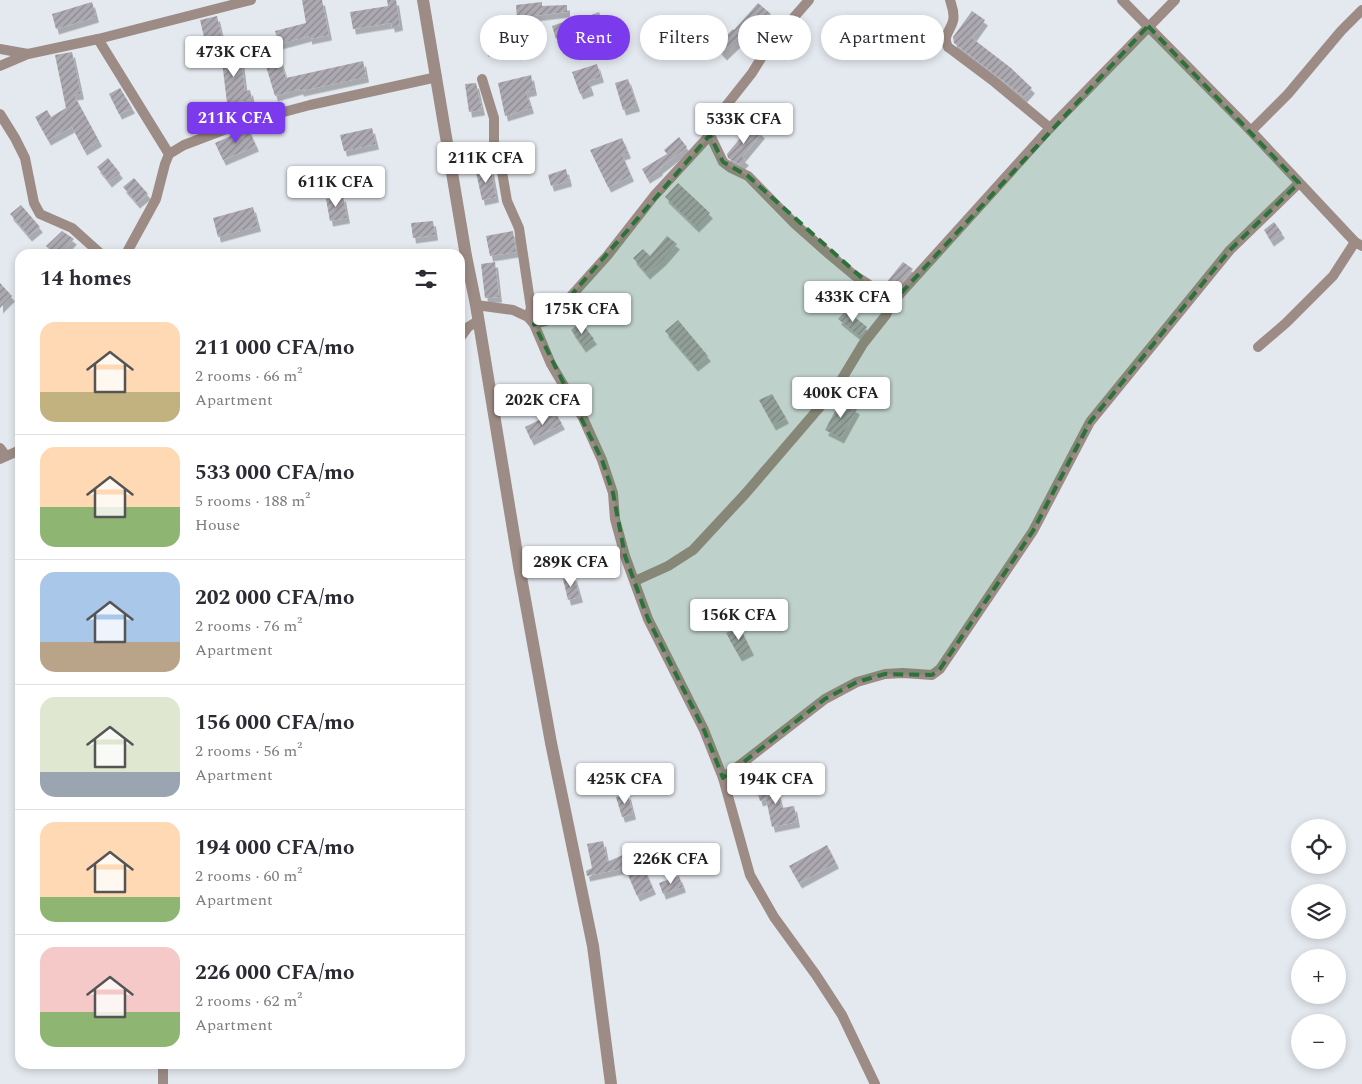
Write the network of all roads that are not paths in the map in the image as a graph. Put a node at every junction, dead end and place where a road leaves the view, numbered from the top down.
1 (251, 0) edge
2 (423, 0) edge
3 (809, 0) edge
4 (950, 0) edge
5 (1122, 0) edge
6 (1175, 0) edge
7 (1362, 11) edge
8 (1148, 26) junction
9 (98, 39) junction
10 (0, 49) edge
11 (28, 54) junction
12 (0, 66) edge
13 (437, 77) junction
14 (482, 79) dead end
15 (0, 114) edge
16 (1050, 128) junction
17 (1250, 130) junction
18 (710, 135) junction
19 (169, 154) junction
20 (1299, 183) junction
21 (1359, 244) edge
22 (95, 249) edge
23 (129, 249) edge
24 (462, 249) edge
25 (465, 264) edge
26 (890, 304) junction
27 (476, 306) junction
28 (531, 320) junction
29 (478, 321) junction
30 (465, 331) edge
31 (1258, 347) dead end
32 (15, 451) edge
33 (2, 454) edge
34 (635, 582) junction
35 (723, 778) junction
36 (163, 1069) edge
37 (163, 1084) edge
38 (611, 1084) edge
39 (875, 1084) edge

1 - 9 street
2 - 13 street
3 - 18 street
4 - 16 street
5 - 8 street
6 - 8 street
7 - 17 street
8 - 16 street
8 - 17 street
9 - 11 street
9 - 19 street
10 - 11 street
11 - 12 street
13 - 19 street
13 - 24 street
14 - 28 street
15 - 22 street
16 - 26 street
17 - 20 street
18 - 26 street
18 - 28 street
19 - 23 street
20 - 21 street
20 - 35 street
21 - 31 street
25 - 27 street
26 - 34 street
27 - 28 street
27 - 29 street
28 - 34 street
29 - 30 street
29 - 38 street
32 - 33 street
34 - 35 street
35 - 39 street
36 - 37 street

